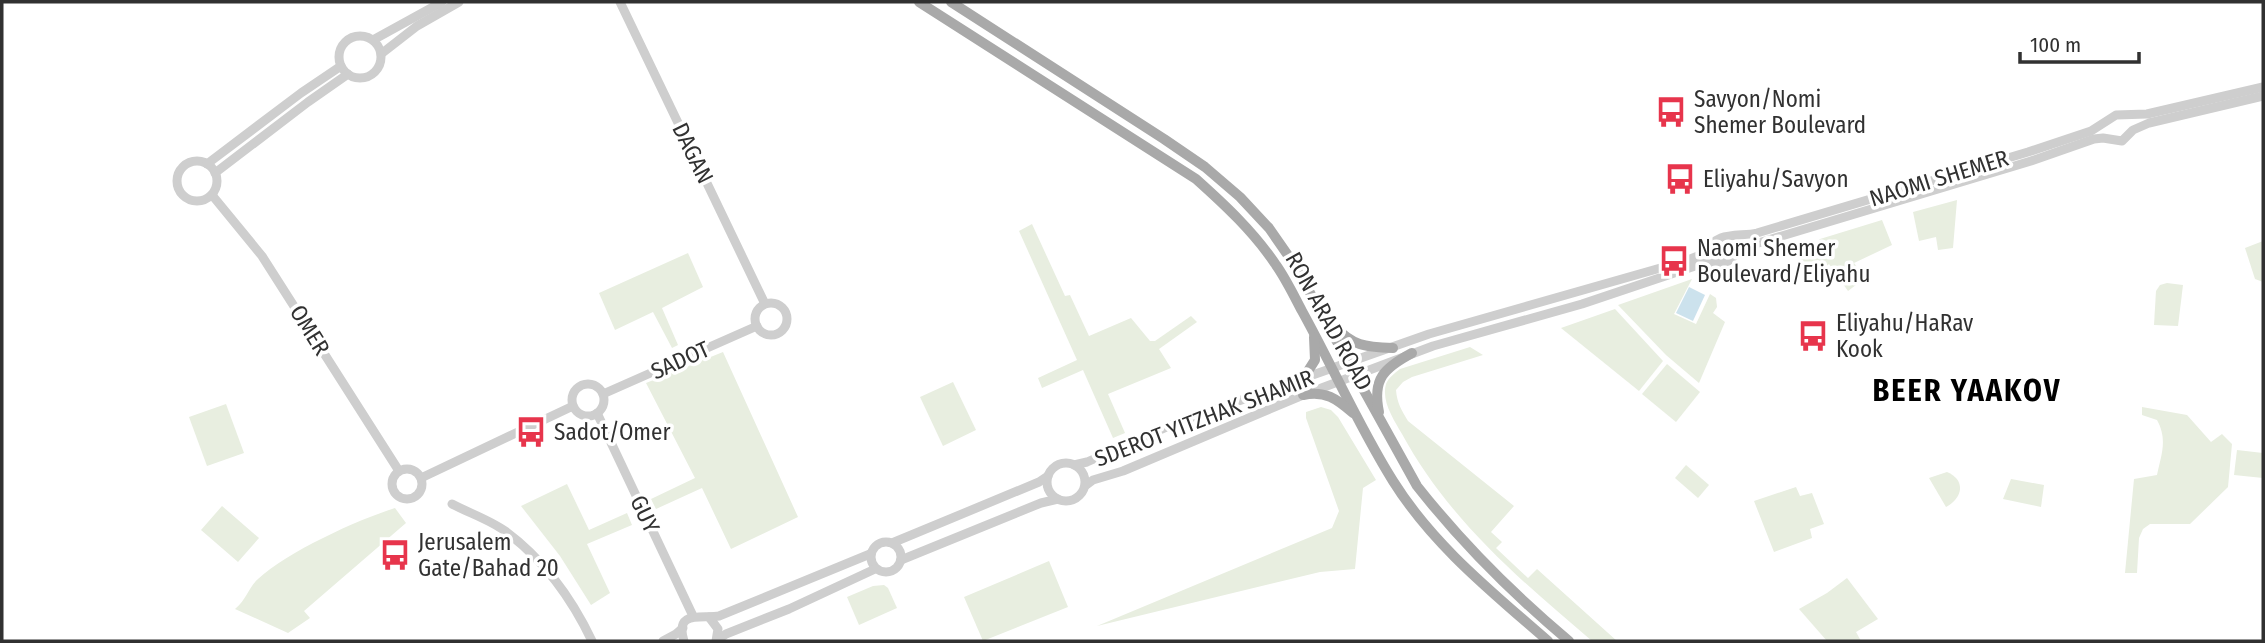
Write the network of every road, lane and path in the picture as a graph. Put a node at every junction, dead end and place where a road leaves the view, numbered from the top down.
1 (442, 2) edge
2 (459, 2) edge
3 (620, 2) edge
4 (919, 2) edge
5 (951, 2) edge
6 (373, 40) junction
7 (381, 54) junction
8 (341, 66) junction
9 (348, 74) junction
10 (2263, 88) edge
11 (2263, 96) edge
12 (2123, 115) junction
13 (2108, 120) junction
14 (2131, 134) junction
15 (2114, 141) junction
16 (207, 164) junction
17 (215, 173) junction
18 (212, 195) junction
19 (1726, 237) junction
20 (1710, 247) junction
21 (1735, 254) junction
22 (1716, 261) junction
23 (765, 304) junction
24 (1326, 318) junction
25 (757, 326) junction
26 (1313, 331) junction
27 (1393, 348) junction
28 (1412, 353) junction
29 (1349, 364) junction
30 (1334, 369) junction
31 (1355, 375) junction
32 (1303, 379) junction
33 (1340, 381) junction
34 (603, 394) junction
35 (1303, 396) junction
36 (573, 406) junction
37 (597, 413) junction
38 (1358, 416) junction
39 (1381, 422) junction
40 (1074, 465) junction
41 (399, 471) junction
42 (1048, 476) junction
43 (421, 478) junction
44 (1085, 486) junction
45 (1058, 499) junction
46 (452, 504) dead end
47 (892, 543) junction
48 (870, 554) junction
49 (901, 560) junction
50 (876, 569) junction
51 (694, 616) junction
52 (709, 617) junction
53 (683, 628) junction
54 (592, 641) edge
55 (663, 641) edge
56 (684, 641) edge
57 (717, 641) edge
58 (1548, 641) edge
59 (1569, 641) edge

1 - 6 street
2 - 7 street
3 - 23 street, DAGAN
4 - 26 main road, RON ARAD ROAD
5 - 24 main road, RON ARAD ROAD
6 - 7 street
6 - 8 street
7 - 9 street
8 - 9 street
8 - 16 street
9 - 17 street
10 - 12 street, NAOMI SHEMER
11 - 14 street, NAOMI SHEMER
12 - 13 street, NAOMI SHEMER
12 - 14 street
13 - 15 street
13 - 19 street, NAOMI SHEMER
14 - 15 street, NAOMI SHEMER
15 - 21 street, NAOMI SHEMER
16 - 17 street
16 - 18 street
17 - 18 street
18 - 41 street, OMER
19 - 20 street
19 - 21 street
20 - 22 street
20 - 27 street
21 - 22 street
22 - 28 street
23 - 25 street
23 - 25 street
24 - 27 main road
24 - 29 main road, RON ARAD ROAD
25 - 34 street, SADOT
26 - 30 main road, RON ARAD ROAD
26 - 32 main road
27 - 29 street
28 - 31 street
28 - 39 main road
29 - 30 street
29 - 31 main road, RON ARAD ROAD
30 - 32 street, SDEROT YITZHAK SHAMIR
30 - 33 main road, RON ARAD ROAD
31 - 33 street
31 - 39 main road, RON ARAD ROAD
32 - 40 street, SDEROT YITZHAK SHAMIR
33 - 35 street, SDEROT YITZHAK SHAMIR
33 - 38 main road, RON ARAD ROAD
34 - 36 street
34 - 37 street
35 - 38 main road
35 - 44 street, SDEROT YITZHAK SHAMIR
36 - 37 street
36 - 43 street
37 - 51 street, GUY
38 - 58 main road, RON ARAD ROAD
39 - 59 main road, RON ARAD ROAD
40 - 42 street
40 - 44 street
41 - 43 street
41 - 43 street
42 - 45 street
42 - 47 street
44 - 45 street
45 - 49 street
46 - 54 street
47 - 48 street
47 - 49 street
48 - 50 street
48 - 52 street
49 - 50 street
50 - 57 street
51 - 52 street
51 - 53 street
52 - 57 street
53 - 55 street
53 - 56 street

